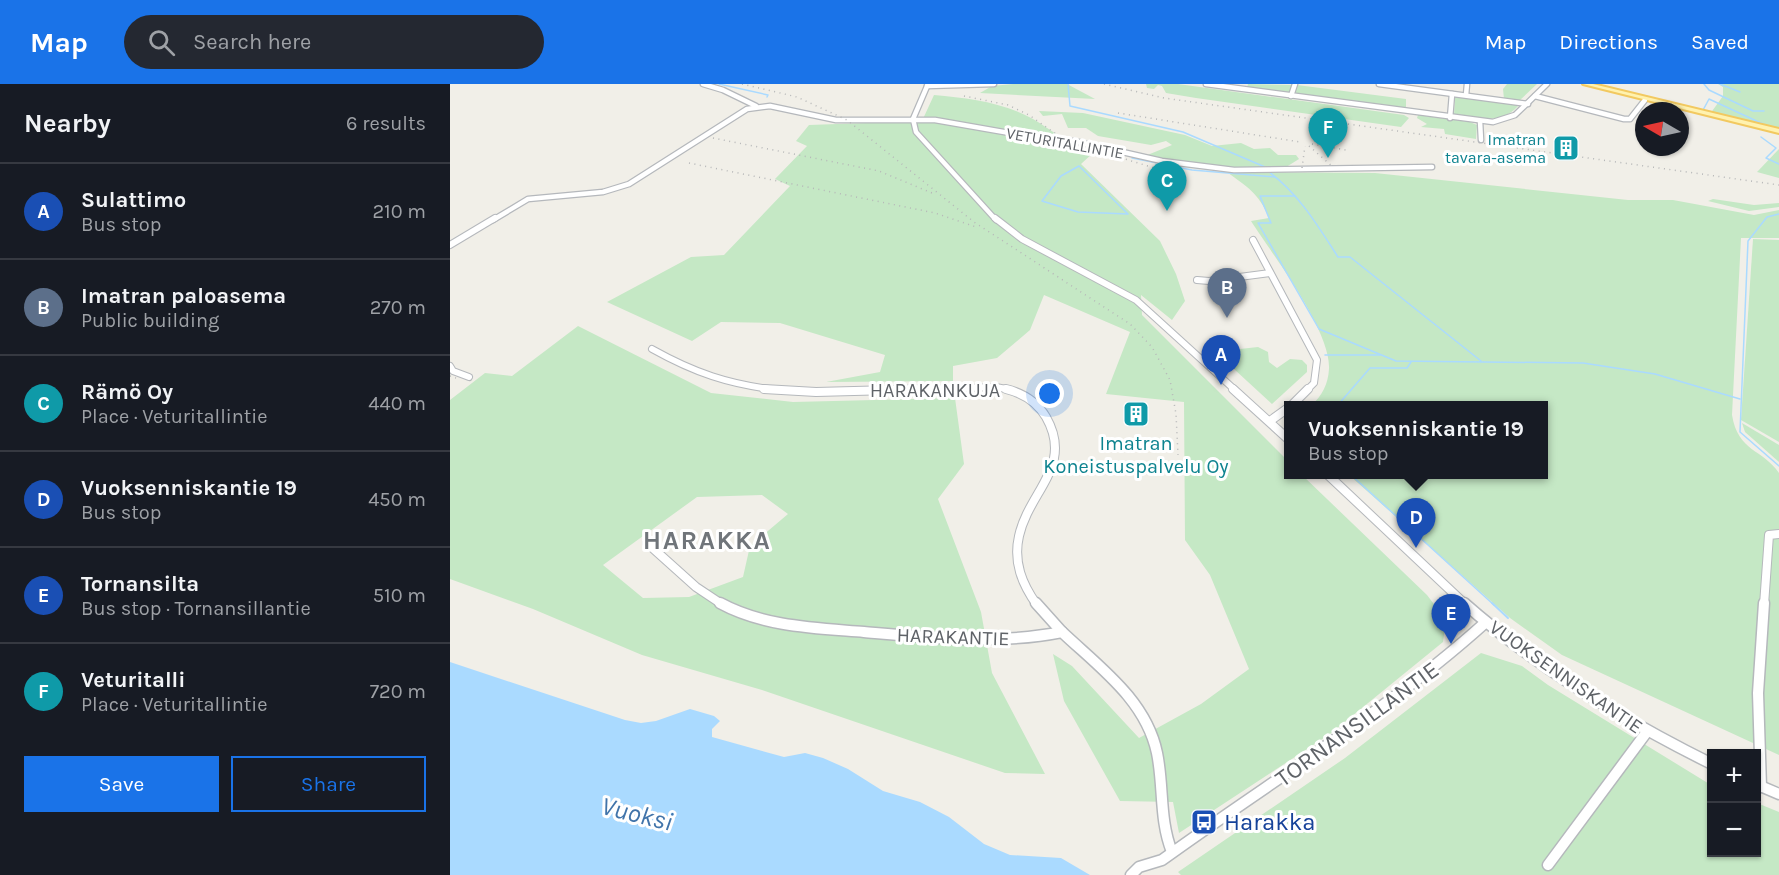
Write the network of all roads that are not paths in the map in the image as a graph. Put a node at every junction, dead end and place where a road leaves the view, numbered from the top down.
1 (703, 84) edge
2 (994, 84) edge
3 (1206, 84) edge
4 (1295, 84) edge
5 (1379, 84) edge
6 (1467, 84) edge
7 (1547, 84) edge
8 (1586, 84) edge
9 (1409, 86) edge
10 (1245, 87) edge
11 (926, 89) edge
12 (1452, 94) junction
13 (1291, 96) junction
14 (1466, 96) junction
15 (1535, 96) junction
16 (1645, 100) junction
17 (1528, 104) junction
18 (756, 106) junction
19 (1450, 118) junction
20 (913, 119) junction
21 (1480, 121) junction
22 (1779, 131) edge
23 (1481, 140) dead end
24 (1432, 167) dead end
25 (1253, 240) dead end
26 (450, 244) edge
27 (1270, 273) junction
28 (1197, 280) dead end
29 (652, 349) dead end
30 (450, 366) edge
31 (469, 377) dead end
32 (1296, 401) edge
33 (1284, 411) edge
34 (1270, 421) junction
35 (1284, 435) edge
36 (1332, 479) edge
37 (1779, 534) edge
38 (647, 543) dead end
39 (1486, 622) junction
40 (1062, 632) junction
41 (1646, 733) junction
42 (1759, 749) edge
43 (1707, 762) edge
44 (1761, 787) edge
45 (1779, 794) edge
46 (1172, 852) junction
47 (1548, 865) dead end
48 (1131, 875) edge

1 - 18 street
2 - 11 street
3 - 10 street
4 - 13 street
5 - 9 street
6 - 14 street
7 - 15 street
8 - 16 main road
9 - 12 street
10 - 13 street
11 - 20 street
12 - 14 street
12 - 19 street
13 - 19 street
14 - 17 street
15 - 16 street
15 - 17 street
16 - 22 main road
17 - 21 street
18 - 20 street, VETURITALLINTIE
18 - 26 street
19 - 21 street
20 - 24 street, VETURITALLINTIE
20 - 34 street
21 - 23 street
25 - 27 street
27 - 28 street
27 - 32 street
29 - 40 street, HARAKANKUJA
30 - 31 street
33 - 34 street
34 - 35 street
36 - 39 street, VUOKSENNISKANTIE
37 - 42 street
38 - 40 street, HARAKANTIE
39 - 41 street, VUOKSENNISKANTIE
39 - 46 street, TORNANSILLANTIE
40 - 46 street
41 - 43 street, VUOKSENNISKANTIE
41 - 47 street
44 - 45 street
46 - 48 street, TORNANSILLANTIE

